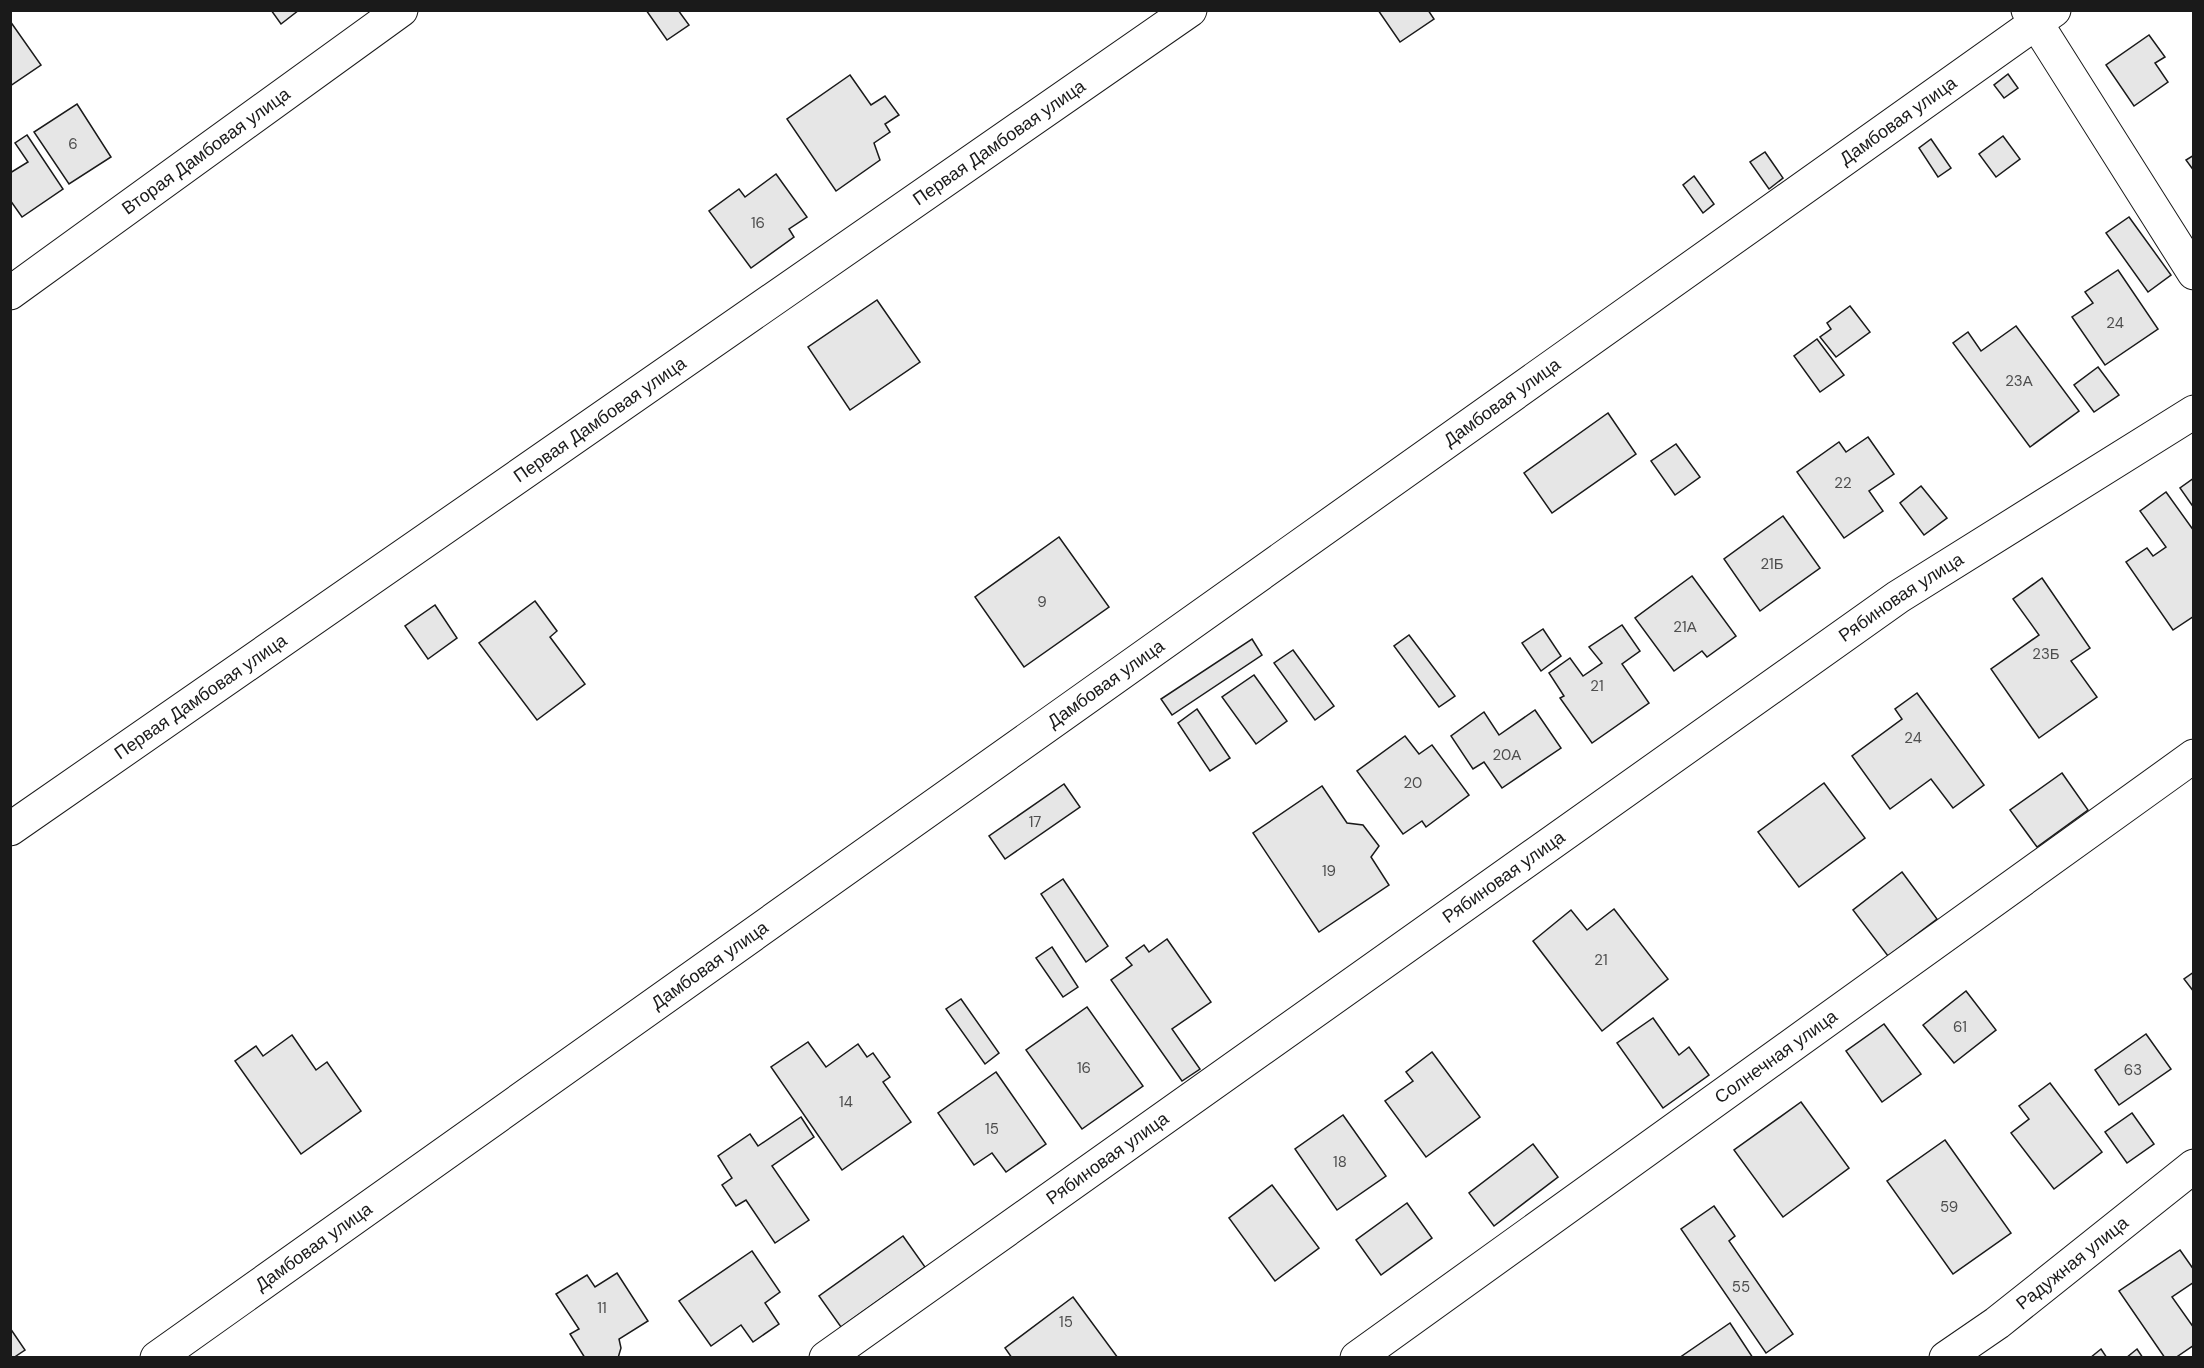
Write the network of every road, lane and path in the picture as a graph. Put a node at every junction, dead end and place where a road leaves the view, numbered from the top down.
1 (401, 10) edge
2 (1190, 10) edge
3 (2040, 15) edge
4 (2193, 273) edge
5 (10, 293) edge
6 (2193, 412) edge
7 (2193, 756) edge
8 (10, 829) edge
9 (2193, 1166) edge
10 (157, 1358) edge
11 (826, 1358) edge
12 (1357, 1358) edge
13 (1946, 1358) edge

1 - 5 street, Вторая Дамбовая улица
2 - 8 street, Первая Дамбовая улица
3 - 4 street
3 - 10 street, Дамбовая улица
6 - 11 street, Рябиновая улица
7 - 12 street, Солнечная улица
9 - 13 street, Радужная улица

